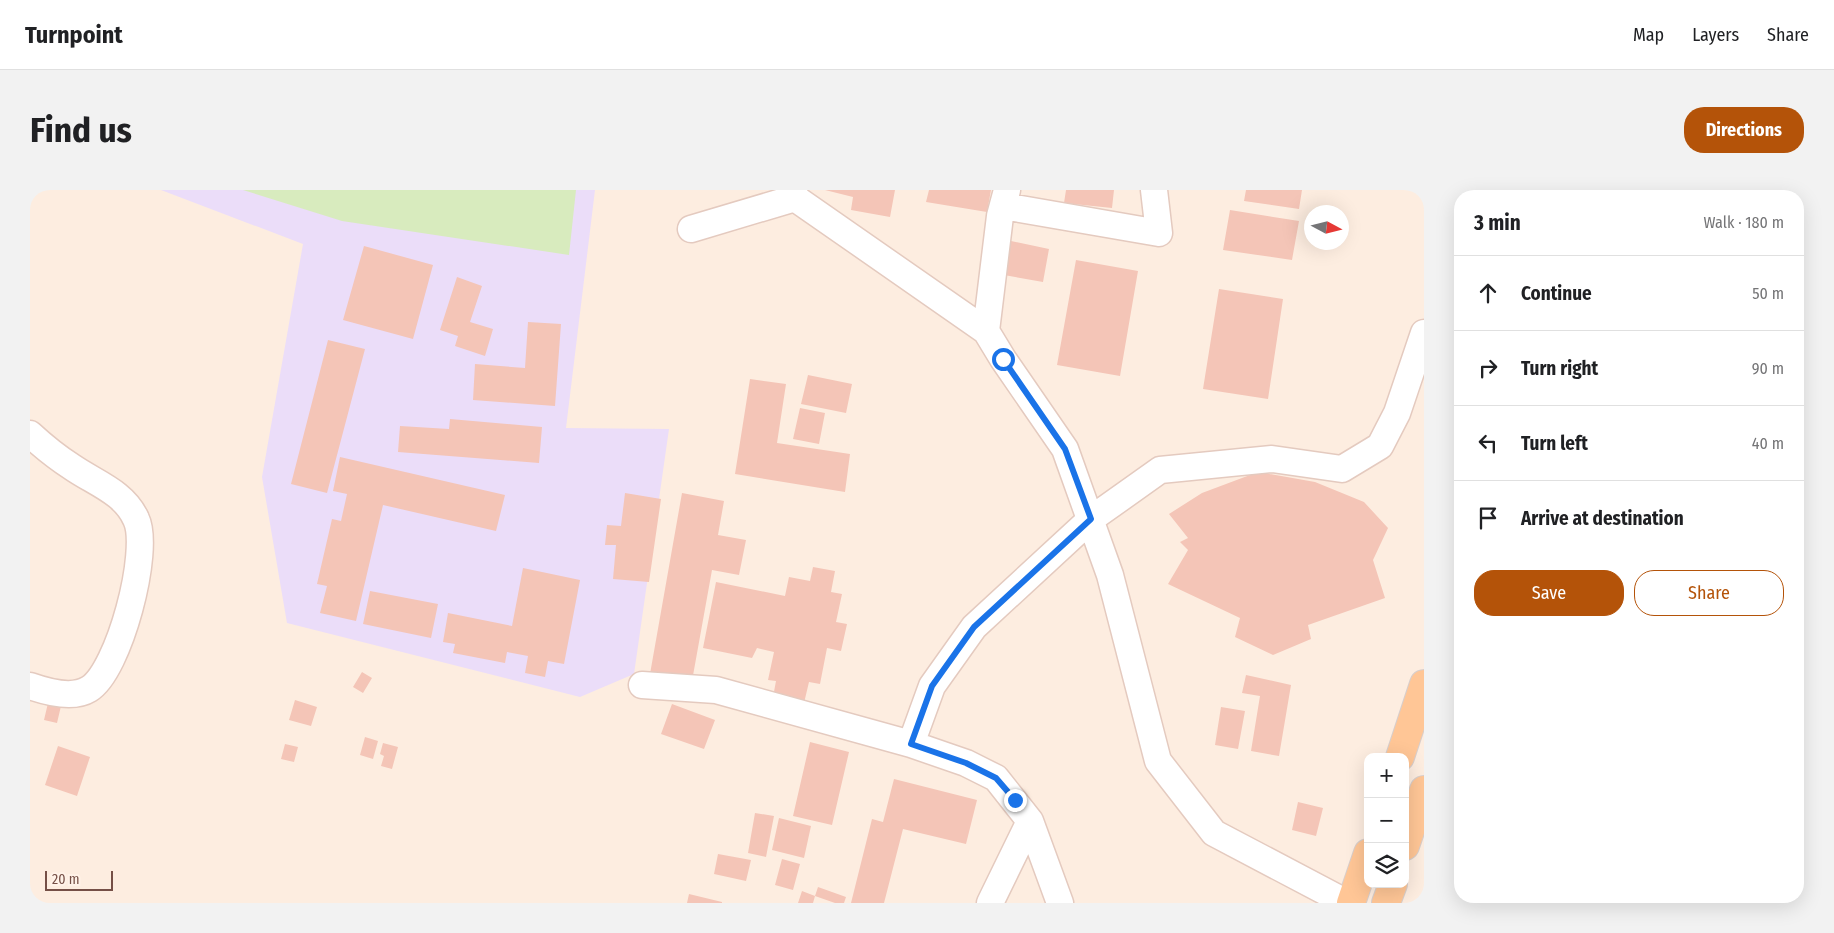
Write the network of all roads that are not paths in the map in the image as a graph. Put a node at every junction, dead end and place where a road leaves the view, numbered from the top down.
1 (1154, 190) edge
2 (794, 194) edge
3 (1005, 198) edge
4 (691, 229) dead end
5 (986, 331) junction
6 (1424, 333) edge
7 (30, 434) edge
8 (1091, 519) junction
9 (1424, 684) edge
10 (642, 685) dead end
11 (30, 686) edge
12 (911, 744) junction
13 (1401, 753) edge
14 (1424, 790) edge
15 (1030, 822) junction
16 (1406, 843) edge
17 (1364, 864) edge
18 (1392, 888) edge
19 (990, 903) edge
20 (1060, 903) edge
21 (1349, 903) edge
22 (1386, 903) edge

1 - 3 street
2 - 4 street
2 - 5 street
3 - 5 street
5 - 8 street
6 - 8 street
7 - 11 street
8 - 12 street
8 - 21 street
9 - 13 main road
10 - 12 street
12 - 15 street
14 - 16 main road
15 - 19 street
15 - 20 street
17 - 21 main road
18 - 22 main road

